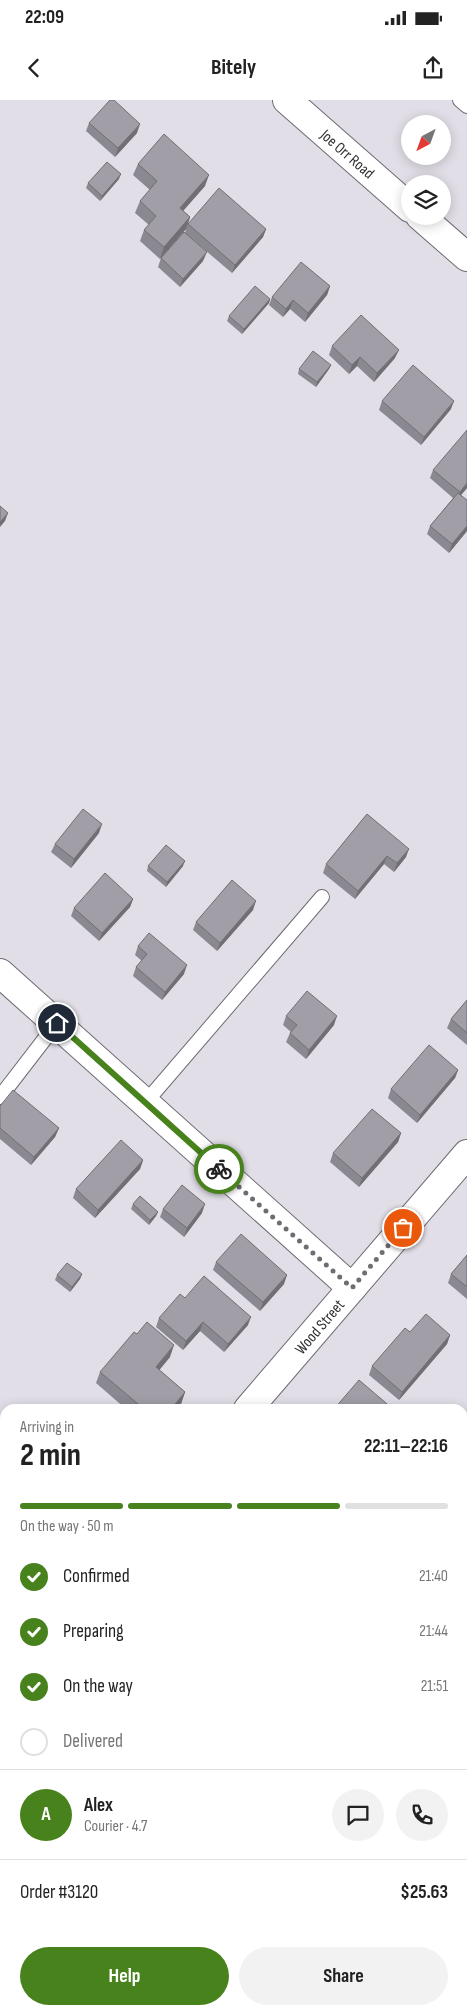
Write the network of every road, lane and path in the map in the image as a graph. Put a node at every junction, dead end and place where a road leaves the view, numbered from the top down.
1 (287, 100) edge
2 (460, 100) edge
3 (467, 106) edge
4 (401, 200) edge
5 (430, 225) edge
6 (467, 257) edge
7 (322, 897) dead end
8 (0, 973) edge
9 (57, 1023) junction
10 (0, 1097) edge
11 (145, 1102) junction
12 (467, 1154) edge
13 (352, 1288) junction
14 (252, 1404) edge

1 - 4 street, Joe Orr Road
2 - 3 lane
5 - 6 street
7 - 11 lane
8 - 9 street
9 - 10 lane
9 - 11 street
11 - 13 street
12 - 13 street, Wood Street
13 - 14 street, Wood Street

